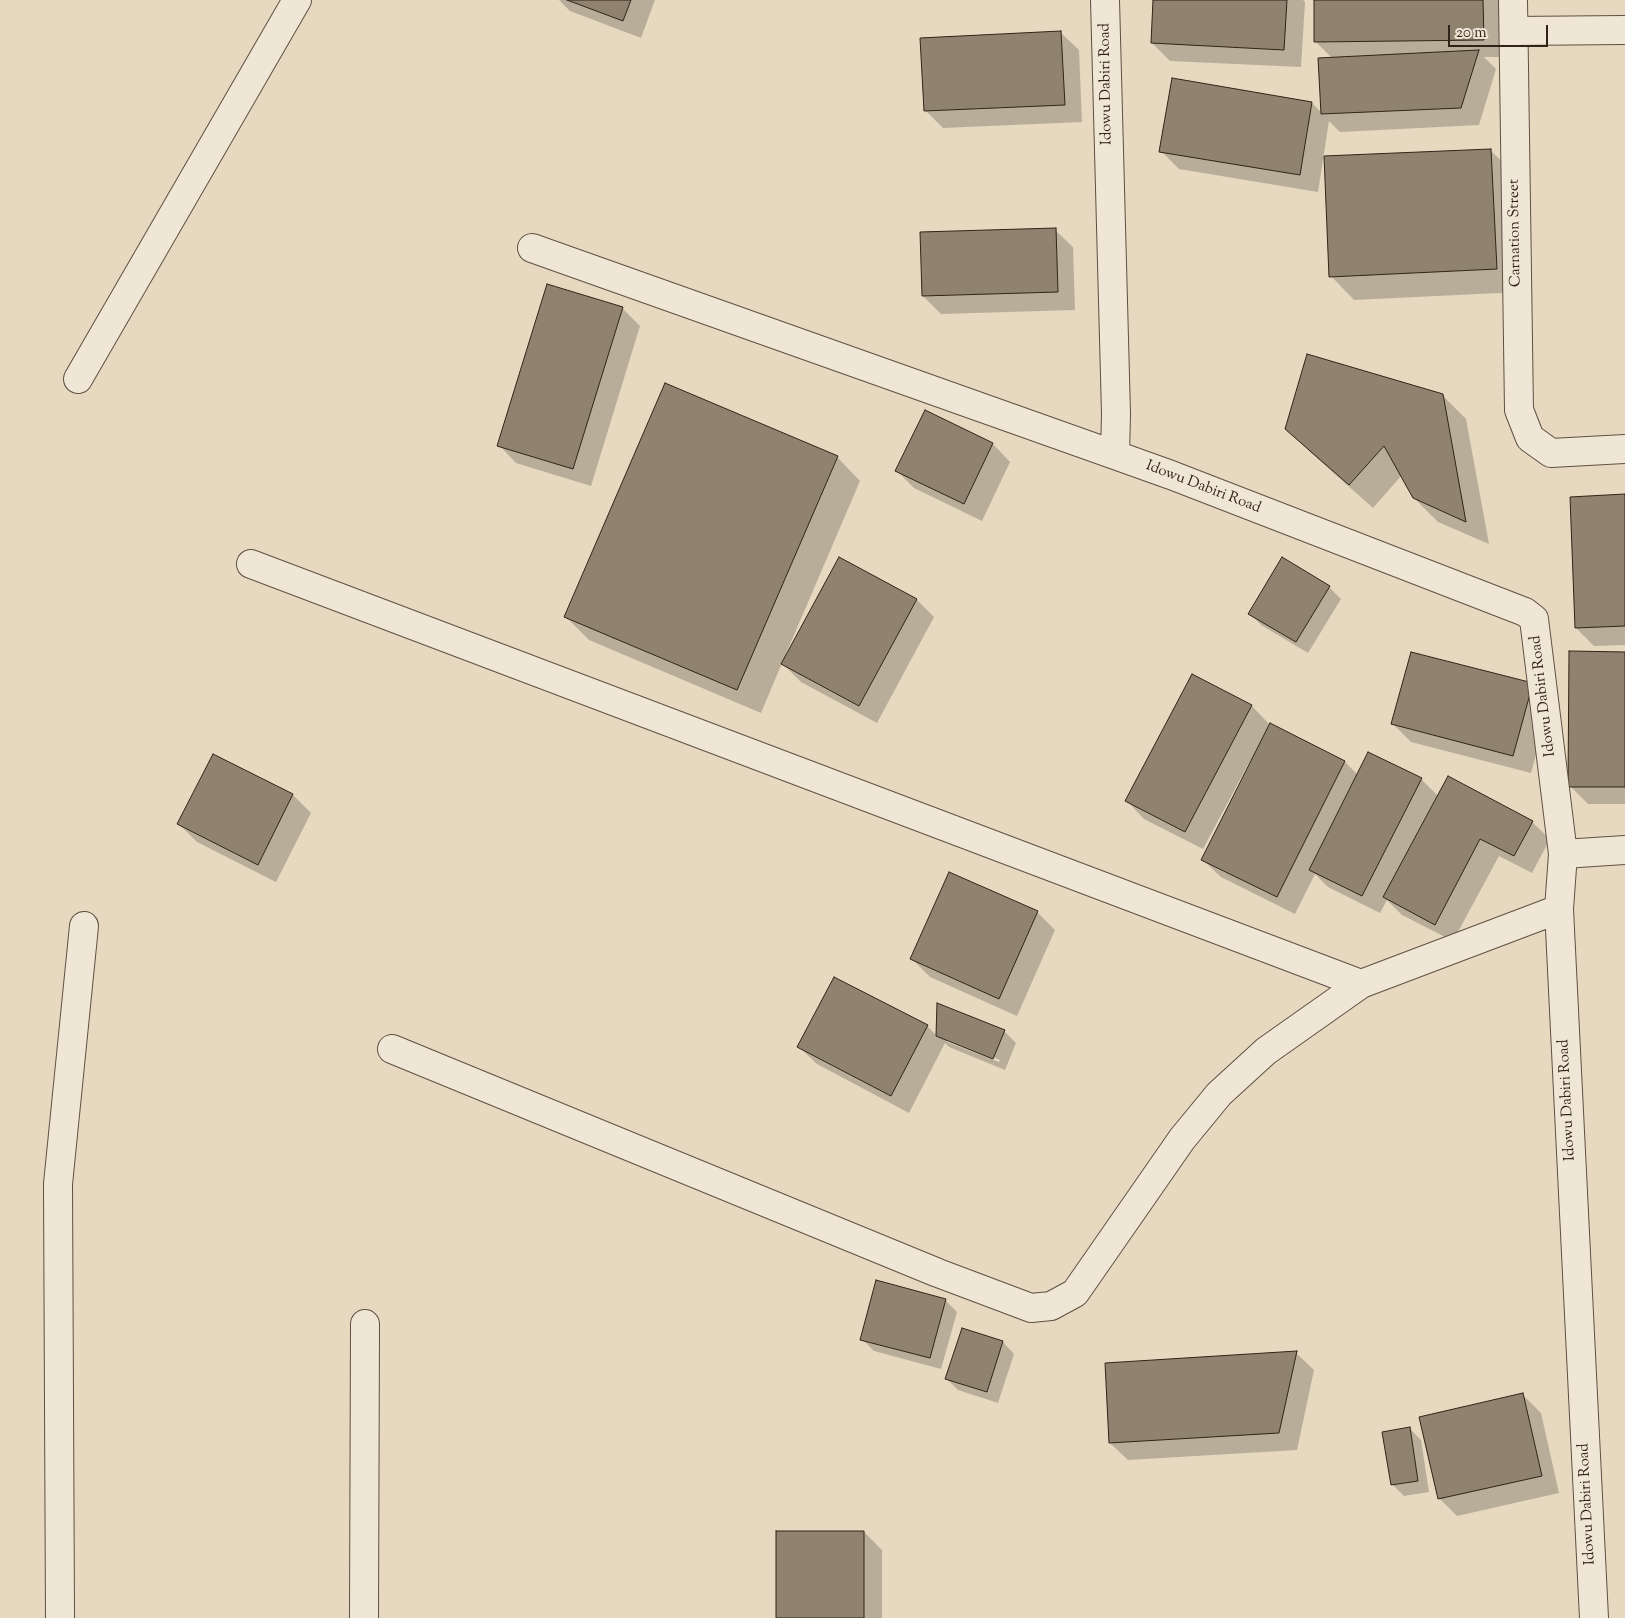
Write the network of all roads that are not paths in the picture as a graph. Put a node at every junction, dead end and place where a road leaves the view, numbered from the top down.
1 (297, 0) edge
2 (1105, 0) edge
3 (1513, 0) edge
4 (1625, 30) edge
5 (1514, 31) junction
6 (532, 248) dead end
7 (78, 379) dead end
8 (1625, 449) edge
9 (1115, 455) junction
10 (251, 564) dead end
11 (1625, 850) edge
12 (1563, 854) junction
13 (1558, 908) junction
14 (84, 926) dead end
15 (1361, 984) junction
16 (392, 1049) dead end
17 (366, 1324) dead end
18 (60, 1618) edge
19 (364, 1618) edge
20 (1594, 1618) edge

1 - 7 street
2 - 9 street, Idowu Dabiri Road
3 - 5 street, Carnation Street
4 - 5 street
5 - 8 street, Carnation Street
6 - 9 street
9 - 12 street, Idowu Dabiri Road
10 - 15 street
11 - 12 street
12 - 13 street, Idowu Dabiri Road
13 - 15 street
13 - 20 street, Idowu Dabiri Road
14 - 18 street
15 - 16 street
17 - 19 street

